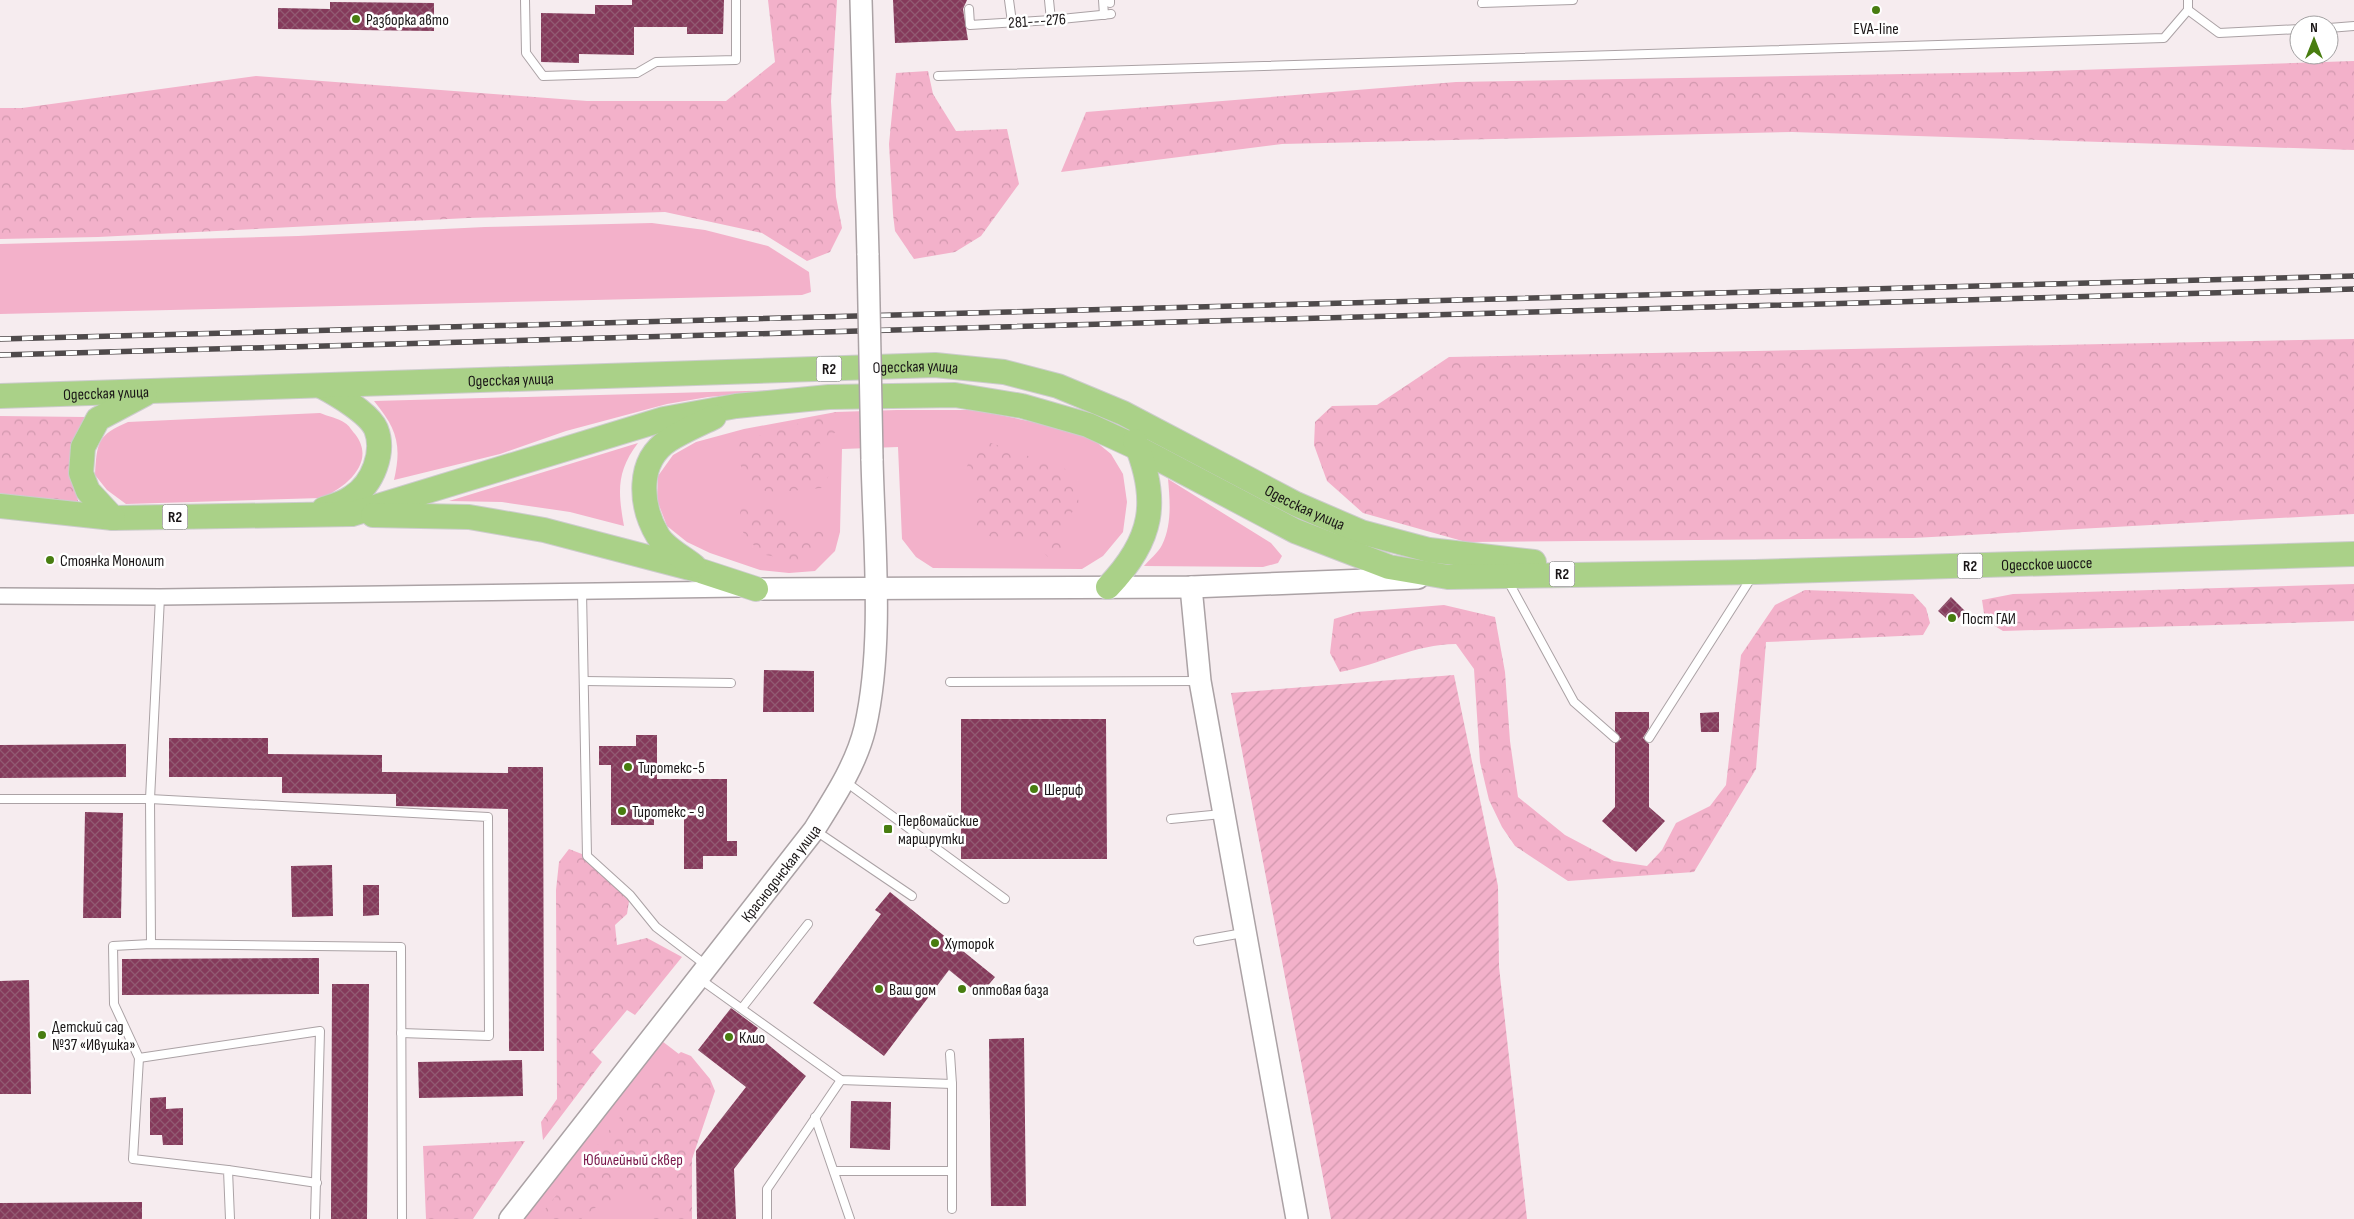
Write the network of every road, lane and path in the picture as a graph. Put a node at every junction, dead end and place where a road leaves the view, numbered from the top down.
1 (525, 0) edge
2 (736, 0) edge
3 (861, 0) edge
4 (1009, 0) edge
5 (1049, 0) edge
6 (1573, 0) edge
7 (2188, 0) edge
8 (1108, 1) edge
9 (1482, 3) dead end
10 (969, 9) dead end
11 (2188, 10) junction
12 (1051, 20) junction
13 (1012, 22) junction
14 (2354, 26) edge
15 (2339, 27) edge
16 (2289, 30) edge
17 (938, 76) dead end
18 (321, 386) junction
19 (151, 391) junction
20 (0, 396) edge
21 (736, 406) junction
22 (1123, 413) junction
23 (1138, 448) junction
24 (0, 506) edge
25 (352, 514) junction
26 (310, 515) junction
27 (113, 518) junction
28 (2354, 554) edge
29 (701, 572) junction
30 (1620, 572) junction
31 (1756, 572) junction
32 (1504, 575) junction
33 (1448, 576) junction
34 (1108, 587) junction
35 (1192, 587) junction
36 (756, 589) junction
37 (875, 589) junction
38 (582, 591) junction
39 (0, 596) edge
40 (160, 597) junction
41 (584, 681) junction
42 (950, 682) dead end
43 (1200, 682) junction
44 (730, 683) dead end
45 (1615, 738) dead end
46 (1649, 738) dead end
47 (845, 780) junction
48 (0, 799) edge
49 (150, 799) junction
50 (1224, 813) junction
51 (1171, 819) dead end
52 (814, 830) junction
53 (912, 896) dead end
54 (1005, 899) dead end
55 (808, 924) dead end
56 (1245, 933) junction
57 (1198, 941) dead end
58 (151, 944) junction
59 (703, 972) junction
60 (742, 1008) junction
61 (401, 1033) junction
62 (950, 1054) dead end
63 (139, 1058) junction
64 (841, 1080) junction
65 (952, 1084) junction
66 (815, 1117) junction
67 (228, 1170) junction
68 (834, 1171) junction
69 (952, 1171) junction
70 (317, 1183) junction
71 (952, 1209) dead end
72 (230, 1219) edge
73 (315, 1219) edge
74 (402, 1219) edge
75 (510, 1219) edge
76 (767, 1219) edge
77 (850, 1219) edge
78 (1297, 1219) edge

1 - 2 lane
3 - 37 street, Краснодонская улица, bridge
4 - 13 lane
5 - 12 lane
6 - 9 lane
7 - 11 lane
8 - 12 lane, 281---276
10 - 13 lane, 281---276
11 - 16 lane
11 - 17 lane
12 - 13 lane, 281---276
14 - 15 lane
18 - 19 main road, Одесская улица / R2
18 - 22 main road, Одесская улица / R2
18 - 26 main road
19 - 20 main road, Одесская улица / R2
19 - 27 main road
21 - 23 main road, Одесская улица / R2
21 - 25 main road, Одесская улица / R2
21 - 29 main road
22 - 23 main road
22 - 30 main road, Одесская улица / R2
23 - 33 main road, Одесская улица / R2
23 - 34 main road
24 - 27 main road, Одесская улица / R2
25 - 26 main road, Одесская улица / R2
25 - 29 main road
26 - 27 main road, Одесская улица / R2
28 - 31 main road, Одесское шоссе / R2
29 - 36 main road
30 - 31 main road, Одесское шоссе / R2
30 - 32 main road, Одесская улица / R2
31 - 46 lane
32 - 33 main road, Одесская улица / R2
32 - 45 lane
33 - 35 street, Одесская улица
34 - 35 street, Одесская улица
34 - 37 street, Одесская улица
35 - 43 street
36 - 37 street, Одесская улица
36 - 38 street
37 - 47 street, Краснодонская улица
38 - 40 street
38 - 41 lane
39 - 40 street
40 - 49 lane
41 - 44 lane
41 - 59 lane
42 - 43 lane
43 - 50 street
47 - 52 street, Краснодонская улица
47 - 54 lane
48 - 49 lane
49 - 58 lane
49 - 61 lane
50 - 51 lane
50 - 56 street
52 - 53 lane
52 - 59 street, Краснодонская улица
55 - 60 lane
56 - 57 lane
56 - 78 street
58 - 61 lane
58 - 63 lane
59 - 60 lane
59 - 75 street, Краснодонская улица
60 - 64 lane
61 - 74 lane
62 - 65 lane
63 - 67 lane
63 - 70 lane
64 - 65 lane
64 - 66 lane
65 - 69 lane
66 - 68 lane
66 - 76 lane
67 - 70 lane
67 - 72 lane
68 - 69 lane
68 - 77 lane
69 - 71 lane
70 - 73 lane

